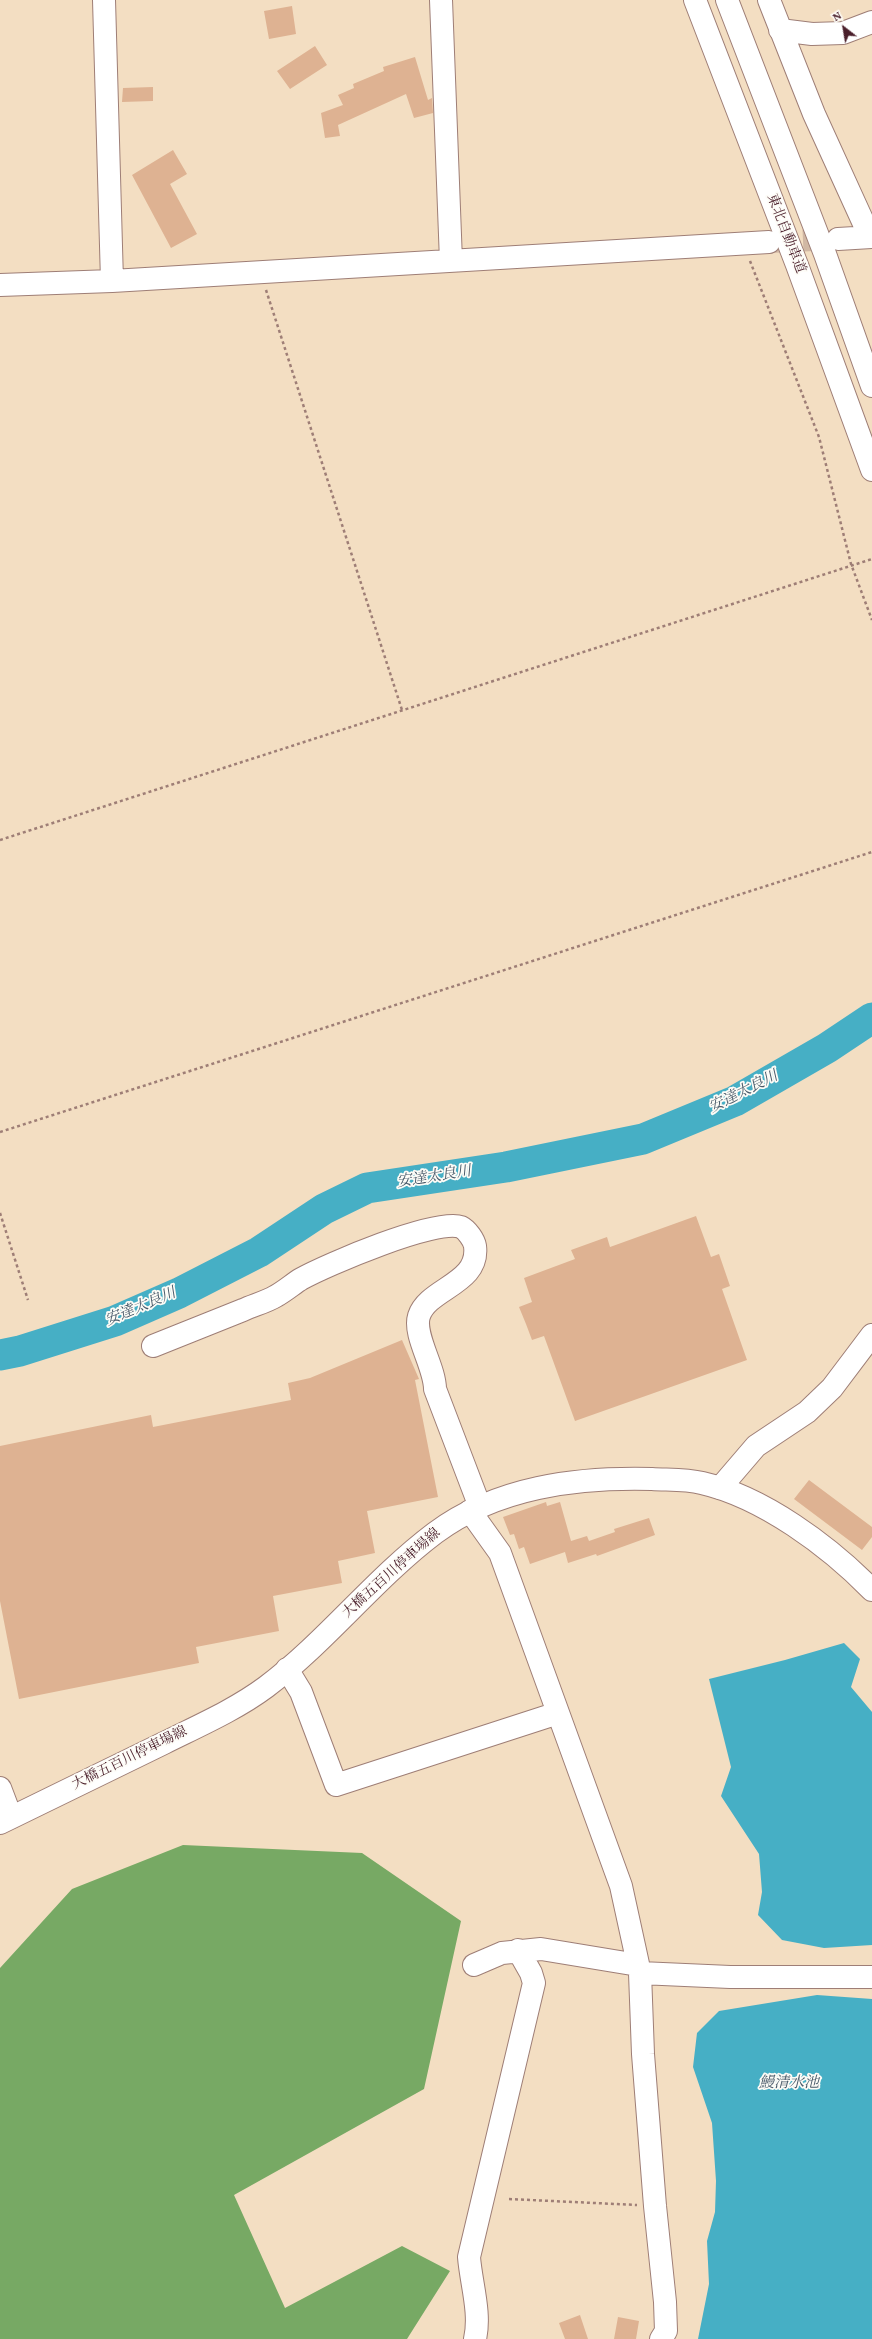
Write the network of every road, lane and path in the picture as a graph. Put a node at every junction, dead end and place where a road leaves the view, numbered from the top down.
1 (104, 0) edge
2 (441, 0) edge
3 (695, 0) edge
4 (727, 0) edge
5 (769, 0) edge
6 (872, 22) edge
7 (780, 30) junction
8 (871, 237) edge
9 (838, 239) tunnel mouth
10 (769, 242) tunnel mouth
11 (743, 244) junction
12 (451, 261) junction
13 (260, 271) junction
14 (112, 281) junction
15 (0, 285) edge
16 (872, 386) edge
17 (872, 470) edge
18 (872, 559) edge
19 (851, 564) junction
20 (872, 620) edge
21 (402, 710) junction
22 (0, 840) edge
23 (872, 852) edge
24 (0, 1132) edge
25 (0, 1213) edge
26 (28, 1300) dead end
27 (872, 1335) edge
28 (153, 1346) dead end
29 (720, 1488) junction
30 (475, 1509) junction
31 (872, 1590) edge
32 (287, 1670) junction
33 (558, 1713) junction
34 (0, 1788) edge
35 (6, 1820) edge
36 (518, 1950) junction
37 (474, 1965) dead end
38 (639, 1969) junction
39 (872, 1977) edge
40 (509, 2198) dead end
41 (655, 2206) junction
42 (475, 2339) edge
43 (661, 2339) edge

1 - 14 main road
2 - 12 main road
3 - 17 main road, 東北自動車道
4 - 16 main road
5 - 7 main road
6 - 7 main road
7 - 8 main road
8 - 9 main road
10 - 11 main road
11 - 12 main road
11 - 19 path
12 - 13 main road
13 - 14 main road
13 - 21 path
14 - 15 main road
18 - 19 path
19 - 20 path
19 - 21 path
21 - 22 path
23 - 24 path
25 - 26 path
27 - 29 main road
28 - 30 main road
29 - 30 main road, 大橋五百川停車場線
29 - 31 main road, 大橋五百川停車場線
30 - 32 main road, 大橋五百川停車場線
30 - 33 main road
32 - 33 main road
32 - 35 main road, 大橋五百川停車場線
33 - 38 main road
34 - 35 main road
36 - 37 main road
36 - 38 main road
36 - 42 main road
38 - 39 main road
38 - 41 main road
40 - 41 path
41 - 43 main road

